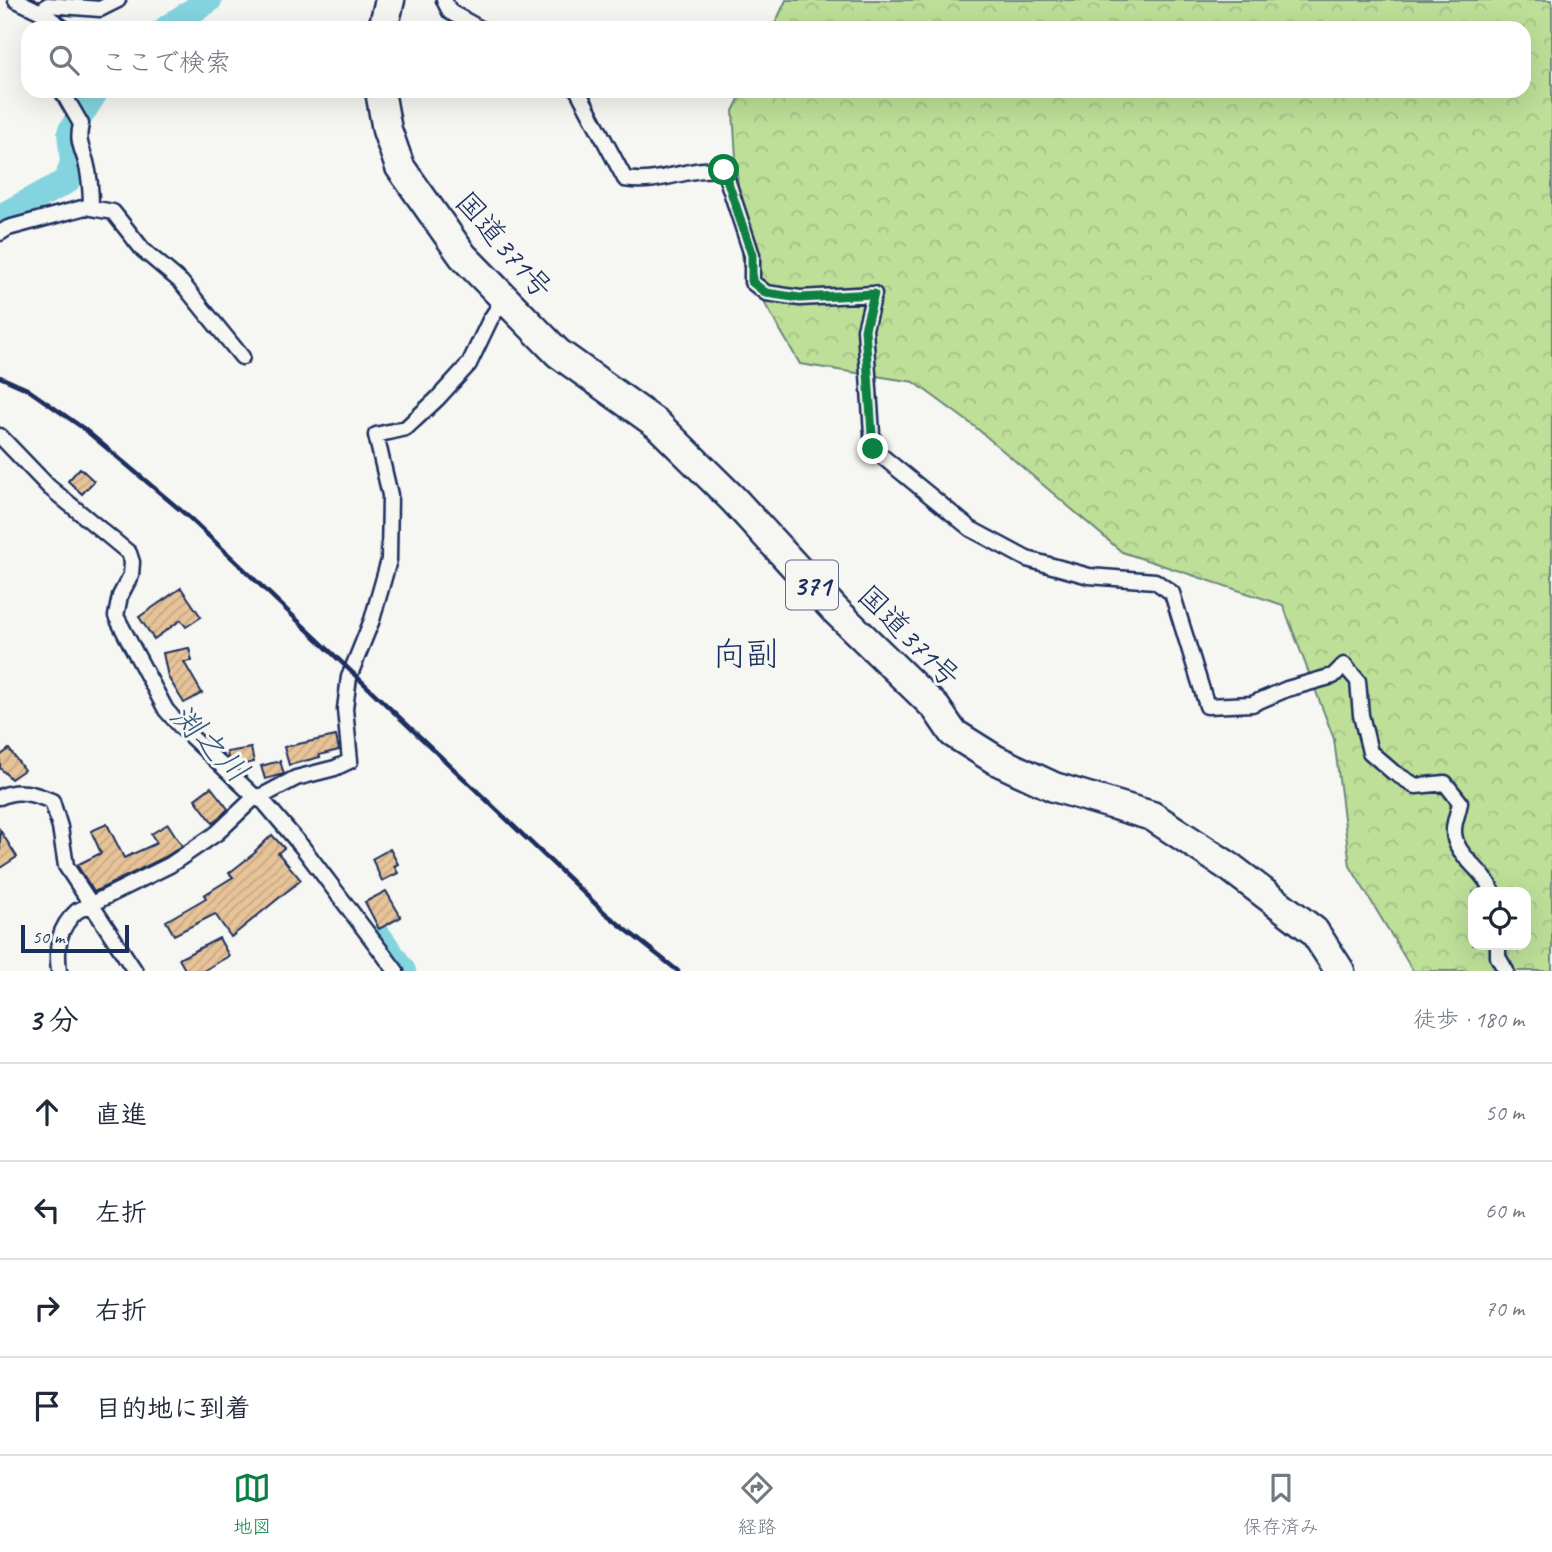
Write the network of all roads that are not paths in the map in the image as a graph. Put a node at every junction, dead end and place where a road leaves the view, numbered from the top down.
1 (16, 0) edge
2 (118, 0) edge
3 (390, 0) edge
4 (444, 0) edge
5 (41, 12) junction
6 (53, 21) edge
7 (385, 21) edge
8 (466, 21) edge
9 (66, 98) edge
10 (381, 98) edge
11 (582, 98) edge
12 (91, 207) junction
13 (0, 233) edge
14 (503, 300) junction
15 (242, 357) dead end
16 (0, 436) edge
17 (0, 797) edge
18 (255, 797) junction
19 (1491, 887) edge
20 (90, 904) junction
21 (1498, 950) edge
22 (60, 971) edge
23 (135, 971) edge
24 (396, 971) edge
25 (1340, 971) edge
26 (1506, 971) edge

1 - 5 street
2 - 5 street
3 - 7 highway
4 - 8 street
5 - 6 street
9 - 12 street
10 - 14 highway, 国道371号 / 371
11 - 19 street
12 - 13 street
12 - 15 street
14 - 18 street
14 - 25 highway, 国道371号 / 371
16 - 18 street
17 - 20 street
18 - 20 street
18 - 24 street
20 - 22 street
20 - 23 street
21 - 26 street

